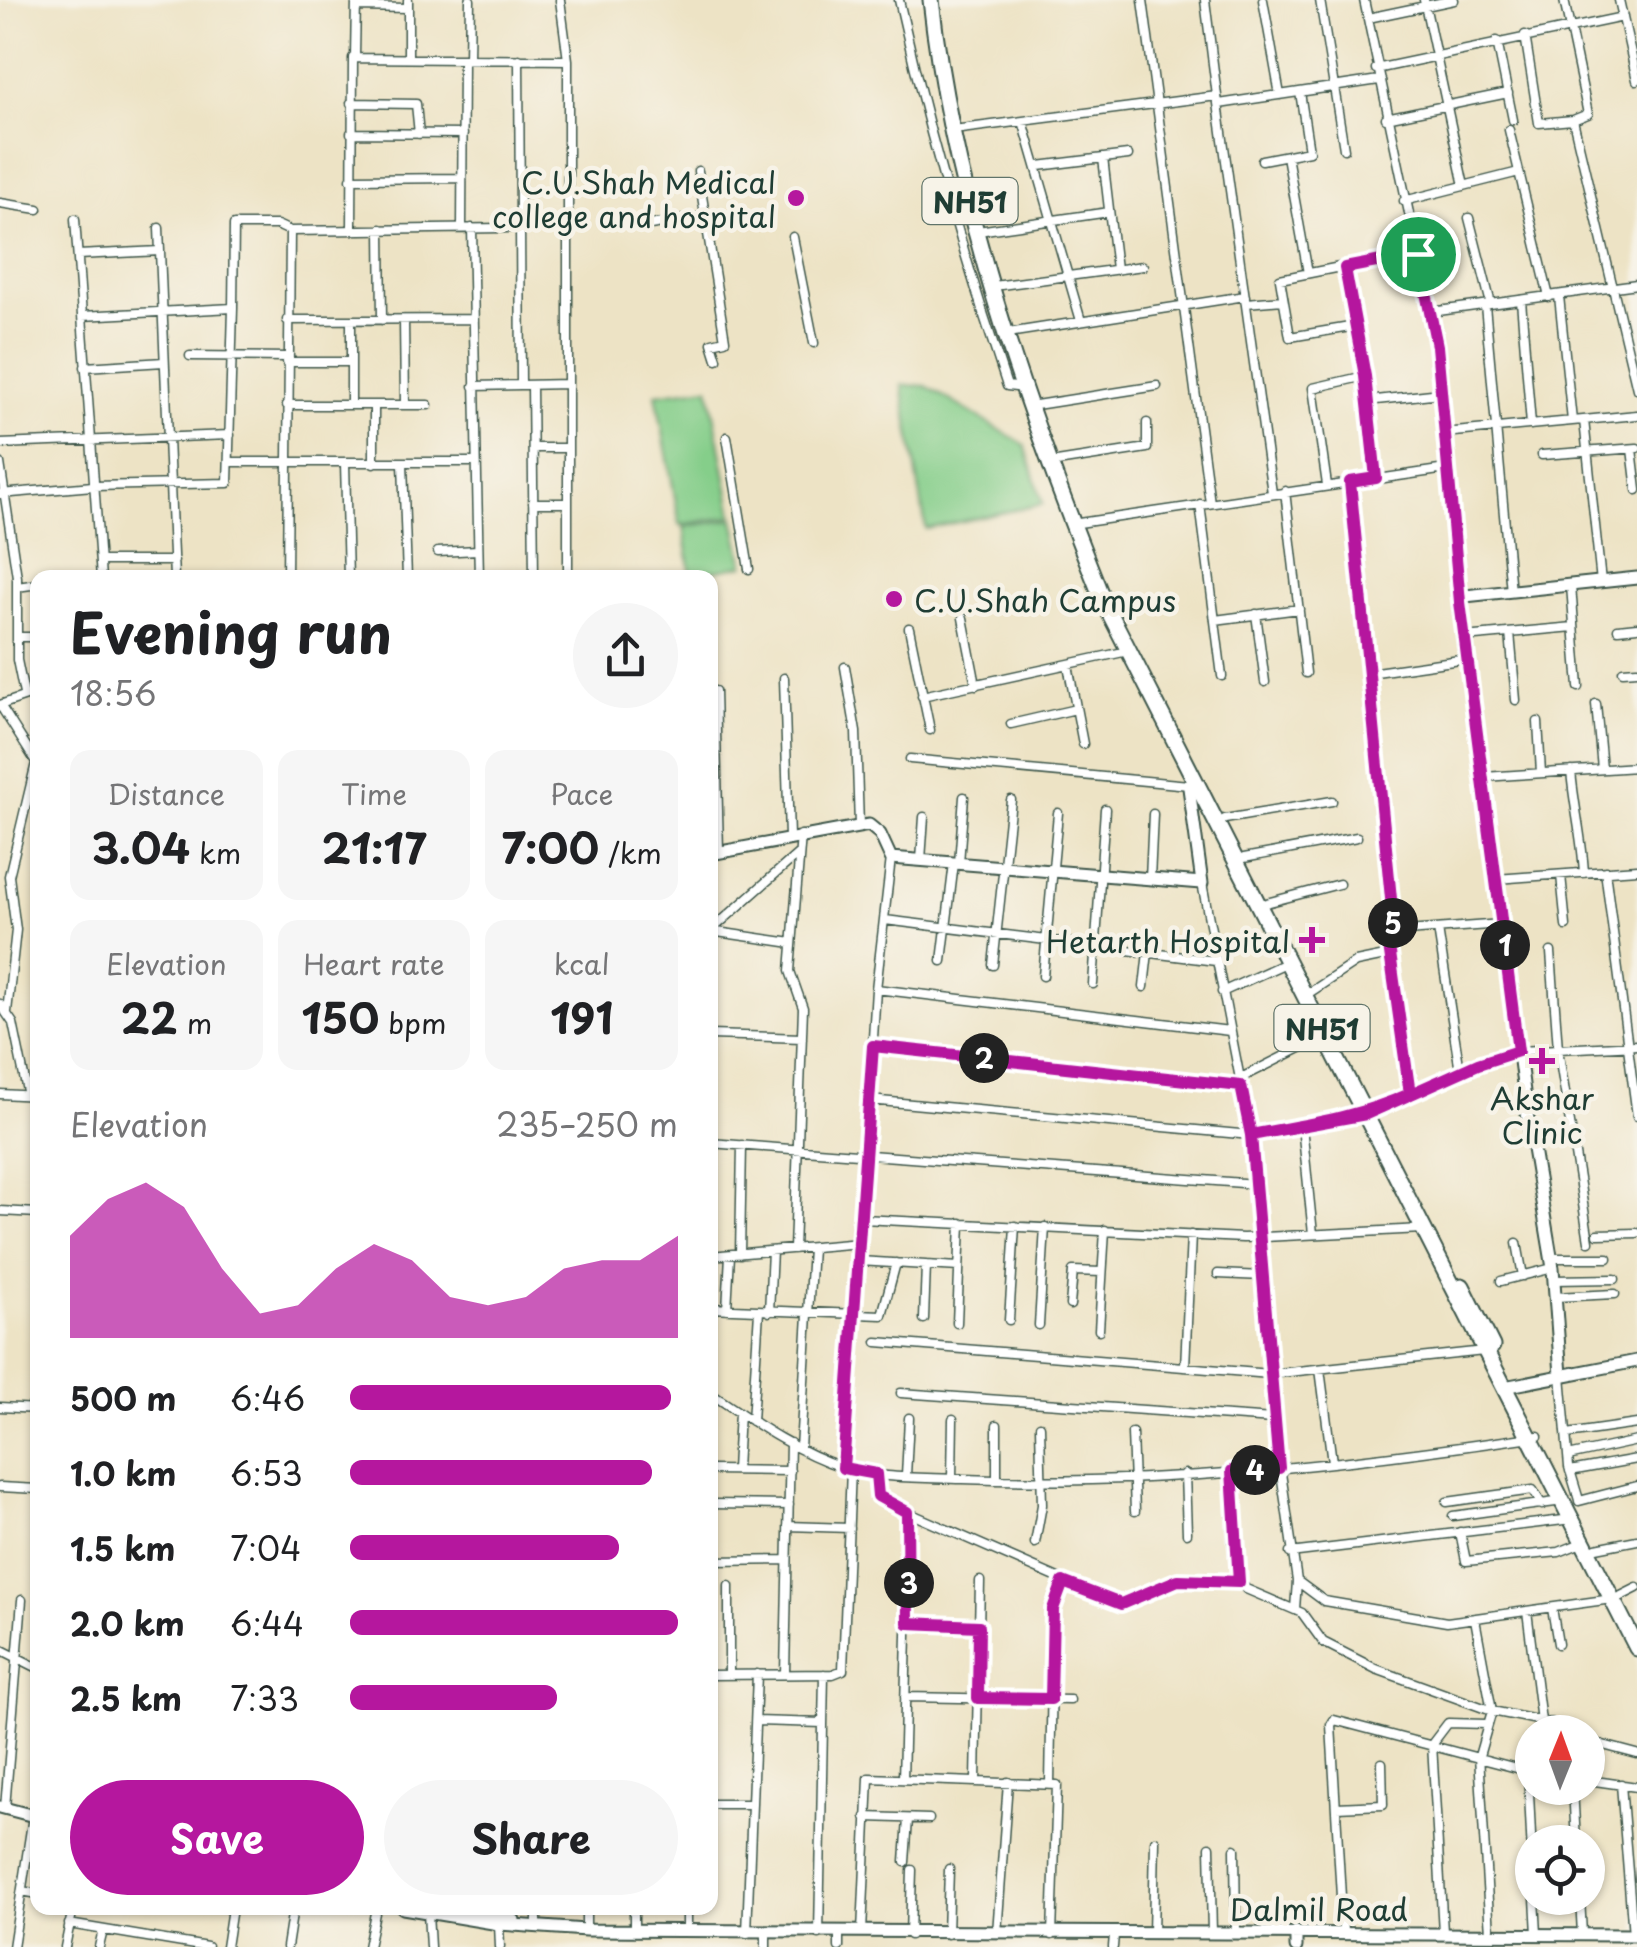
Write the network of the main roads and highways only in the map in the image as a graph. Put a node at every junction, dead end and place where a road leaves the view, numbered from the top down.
1 (931, 0) edge
2 (1031, 397) junction
3 (1076, 523) junction
4 (1308, 994) junction
5 (1369, 1112) junction
6 (1508, 1386) junction
7 (1636, 1637) edge

1 - 2 highway, NH51
2 - 3 highway, NH51
2 - 3 highway, NH51
3 - 4 highway, NH51
3 - 4 highway, NH51
4 - 5 highway, NH51
4 - 5 highway, NH51
5 - 6 highway, NH51
5 - 6 highway, NH51
6 - 7 highway, NH51

